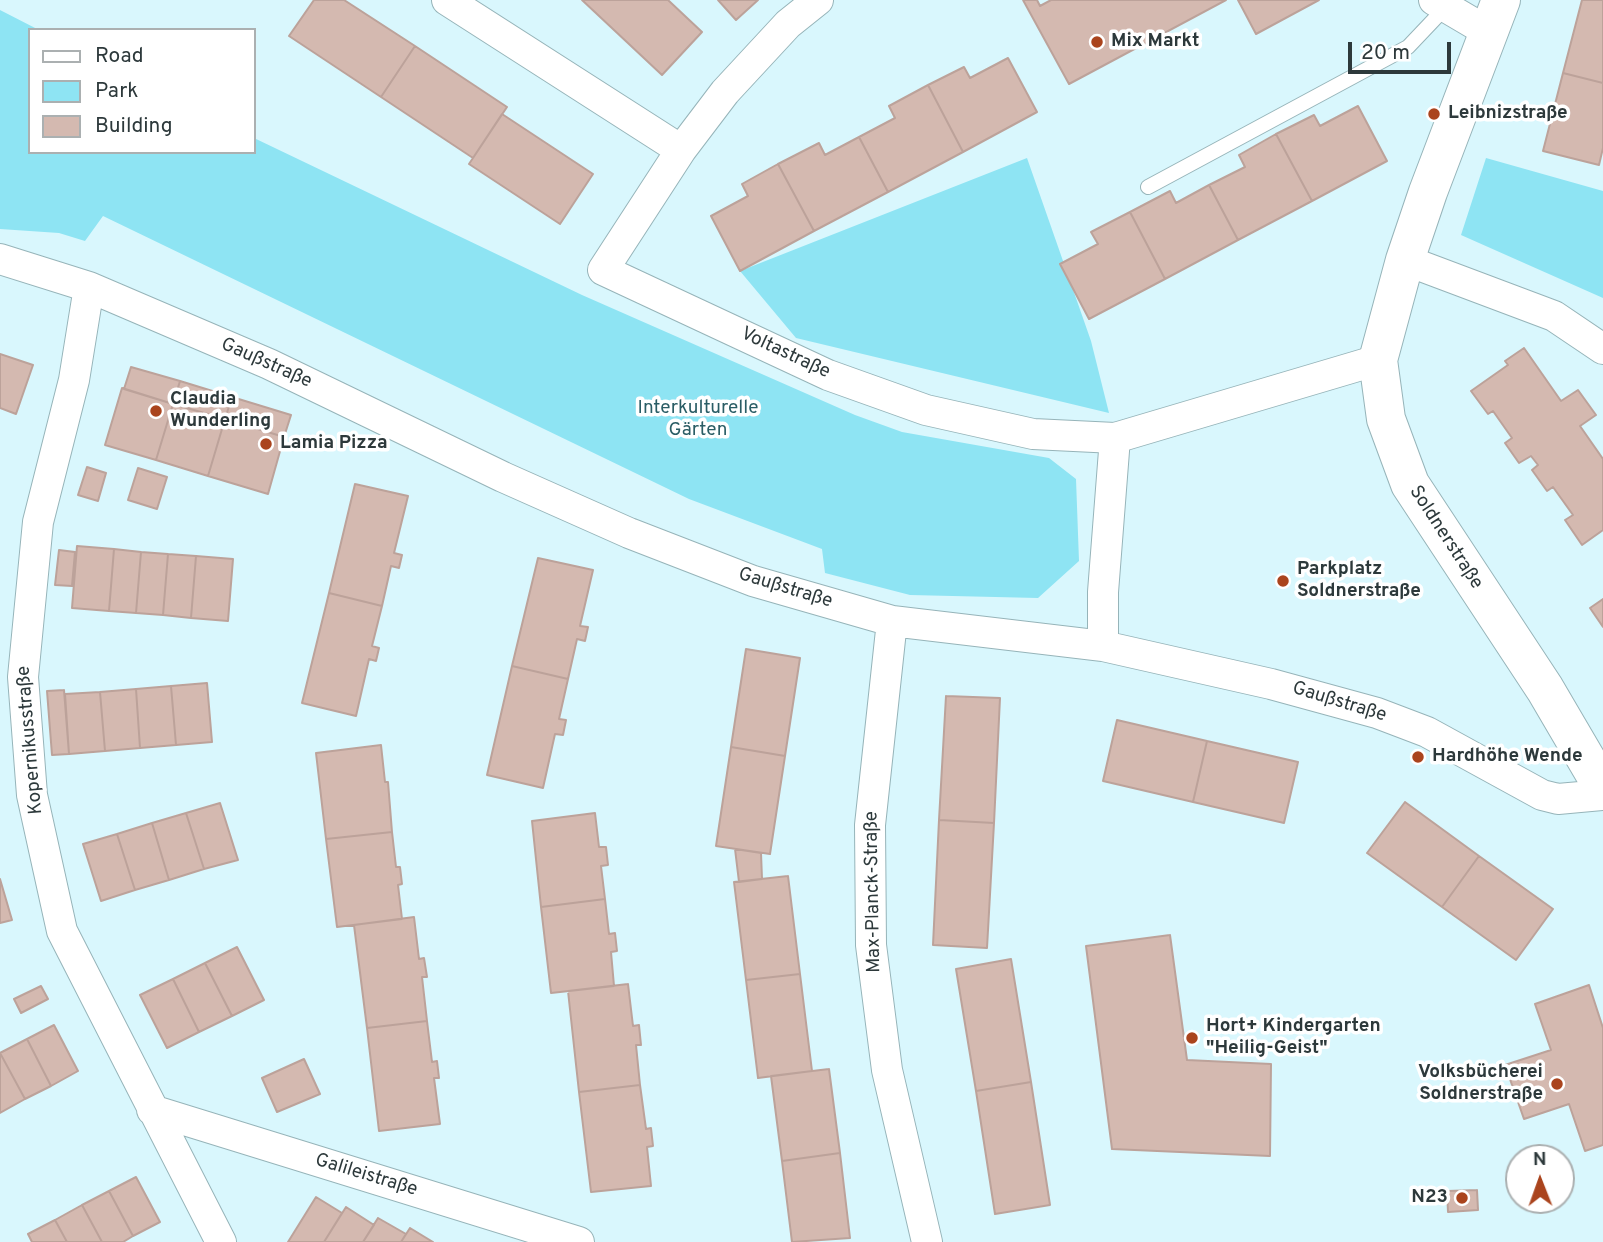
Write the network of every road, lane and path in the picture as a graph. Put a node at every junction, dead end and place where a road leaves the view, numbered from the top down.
1 (447, 0) edge
2 (818, 0) edge
3 (1439, 4) edge
4 (1496, 16) edge
5 (681, 150) junction
6 (1148, 187) dead end
7 (0, 259) edge
8 (1405, 260) junction
9 (89, 288) junction
10 (1603, 349) edge
11 (1378, 360) junction
12 (1115, 438) junction
13 (892, 621) junction
14 (1103, 646) junction
15 (1603, 788) edge
16 (1603, 795) edge
17 (152, 1110) junction
18 (221, 1242) edge
19 (579, 1242) edge
20 (927, 1242) edge

1 - 5 street
2 - 5 street, Voltastraße
3 - 4 street
3 - 6 lane
4 - 8 street, Soldnerstraße
5 - 12 street, Voltastraße
7 - 9 street, Gaußstraße
8 - 10 street
8 - 11 street, Soldnerstraße
9 - 13 street, Gaußstraße
9 - 17 street, Kopernikusstraße
11 - 12 street, Voltastraße
11 - 15 street, Soldnerstraße
12 - 14 street
13 - 14 street, Gaußstraße
13 - 20 street, Max-Planck-Straße
14 - 16 street, Gaußstraße
17 - 18 street, Kopernikusstraße
17 - 19 street, Galileistraße

